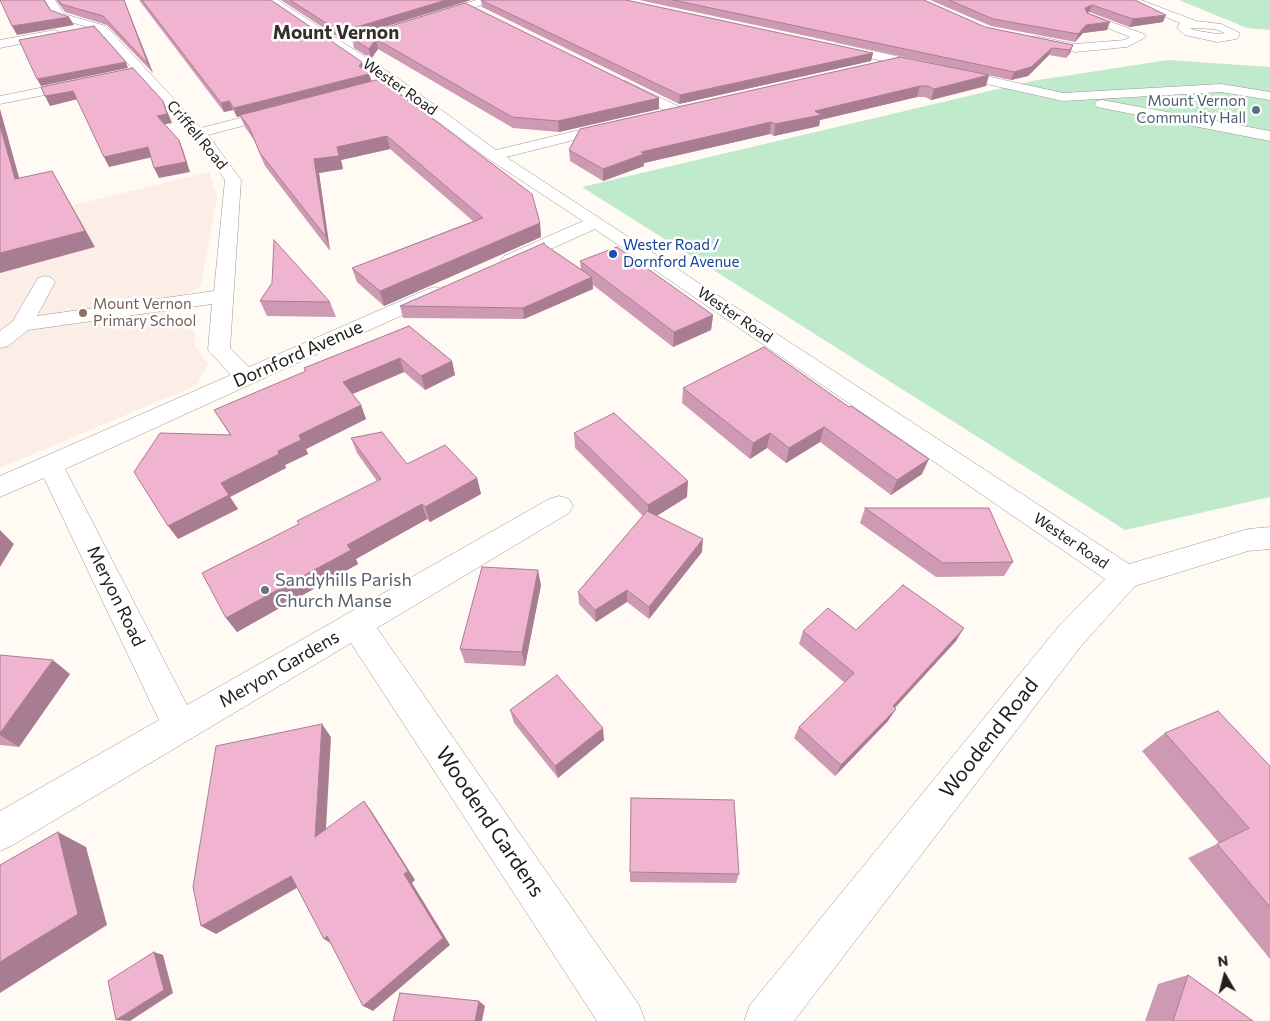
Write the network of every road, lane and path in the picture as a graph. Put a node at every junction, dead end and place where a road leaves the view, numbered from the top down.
1 (50, 0) edge
2 (271, 0) edge
3 (486, 0) edge
4 (1131, 0) edge
5 (469, 7) junction
6 (487, 16) edge
7 (1089, 17) edge
8 (423, 21) edge
9 (1194, 24) dead end
10 (97, 26) junction
11 (1026, 38) edge
12 (0, 44) edge
13 (824, 44) edge
14 (900, 60) junction
15 (862, 69) edge
16 (141, 71) junction
17 (122, 74) edge
18 (94, 80) edge
19 (617, 81) edge
20 (1270, 96) edge
21 (1063, 97) junction
22 (0, 100) edge
23 (291, 109) edge
24 (658, 116) edge
25 (629, 122) edge
26 (198, 133) junction
27 (1270, 136) edge
28 (493, 155) junction
29 (596, 222) junction
30 (489, 269) edge
31 (45, 282) dead end
32 (453, 285) edge
33 (223, 296) junction
34 (22, 325) junction
35 (0, 341) edge
36 (246, 376) junction
37 (51, 466) junction
38 (0, 488) edge
39 (559, 506) dead end
40 (1270, 538) edge
41 (1125, 577) junction
42 (356, 624) junction
43 (180, 726) junction
44 (0, 832) edge
45 (623, 1021) edge
46 (766, 1021) edge

1 - 10 street, Criffell Road
2 - 28 street, Wester Road
3 - 5 street
4 - 9 street
5 - 6 street
5 - 8 street
7 - 11 street
10 - 12 street
10 - 16 street, Criffell Road
13 - 14 street
14 - 15 street
14 - 21 street
16 - 17 street
16 - 26 street, Criffell Road
18 - 22 street
19 - 24 street
20 - 21 street
21 - 27 street
23 - 26 street
25 - 28 street
26 - 33 street, Criffell Road
28 - 29 street, Wester Road
29 - 30 street
29 - 41 street, Wester Road
31 - 34 street
32 - 36 street, Dornford Avenue
33 - 34 street
33 - 36 street, Criffell Road
34 - 35 street
36 - 37 street, Dornford Avenue
37 - 38 street, Dornford Avenue
37 - 43 street, Meryon Road
39 - 42 street, Meryon Gardens
40 - 41 street
41 - 46 street, Woodend Road
42 - 43 street, Meryon Gardens
42 - 45 street, Woodend Gardens
43 - 44 street, Meryon Gardens

